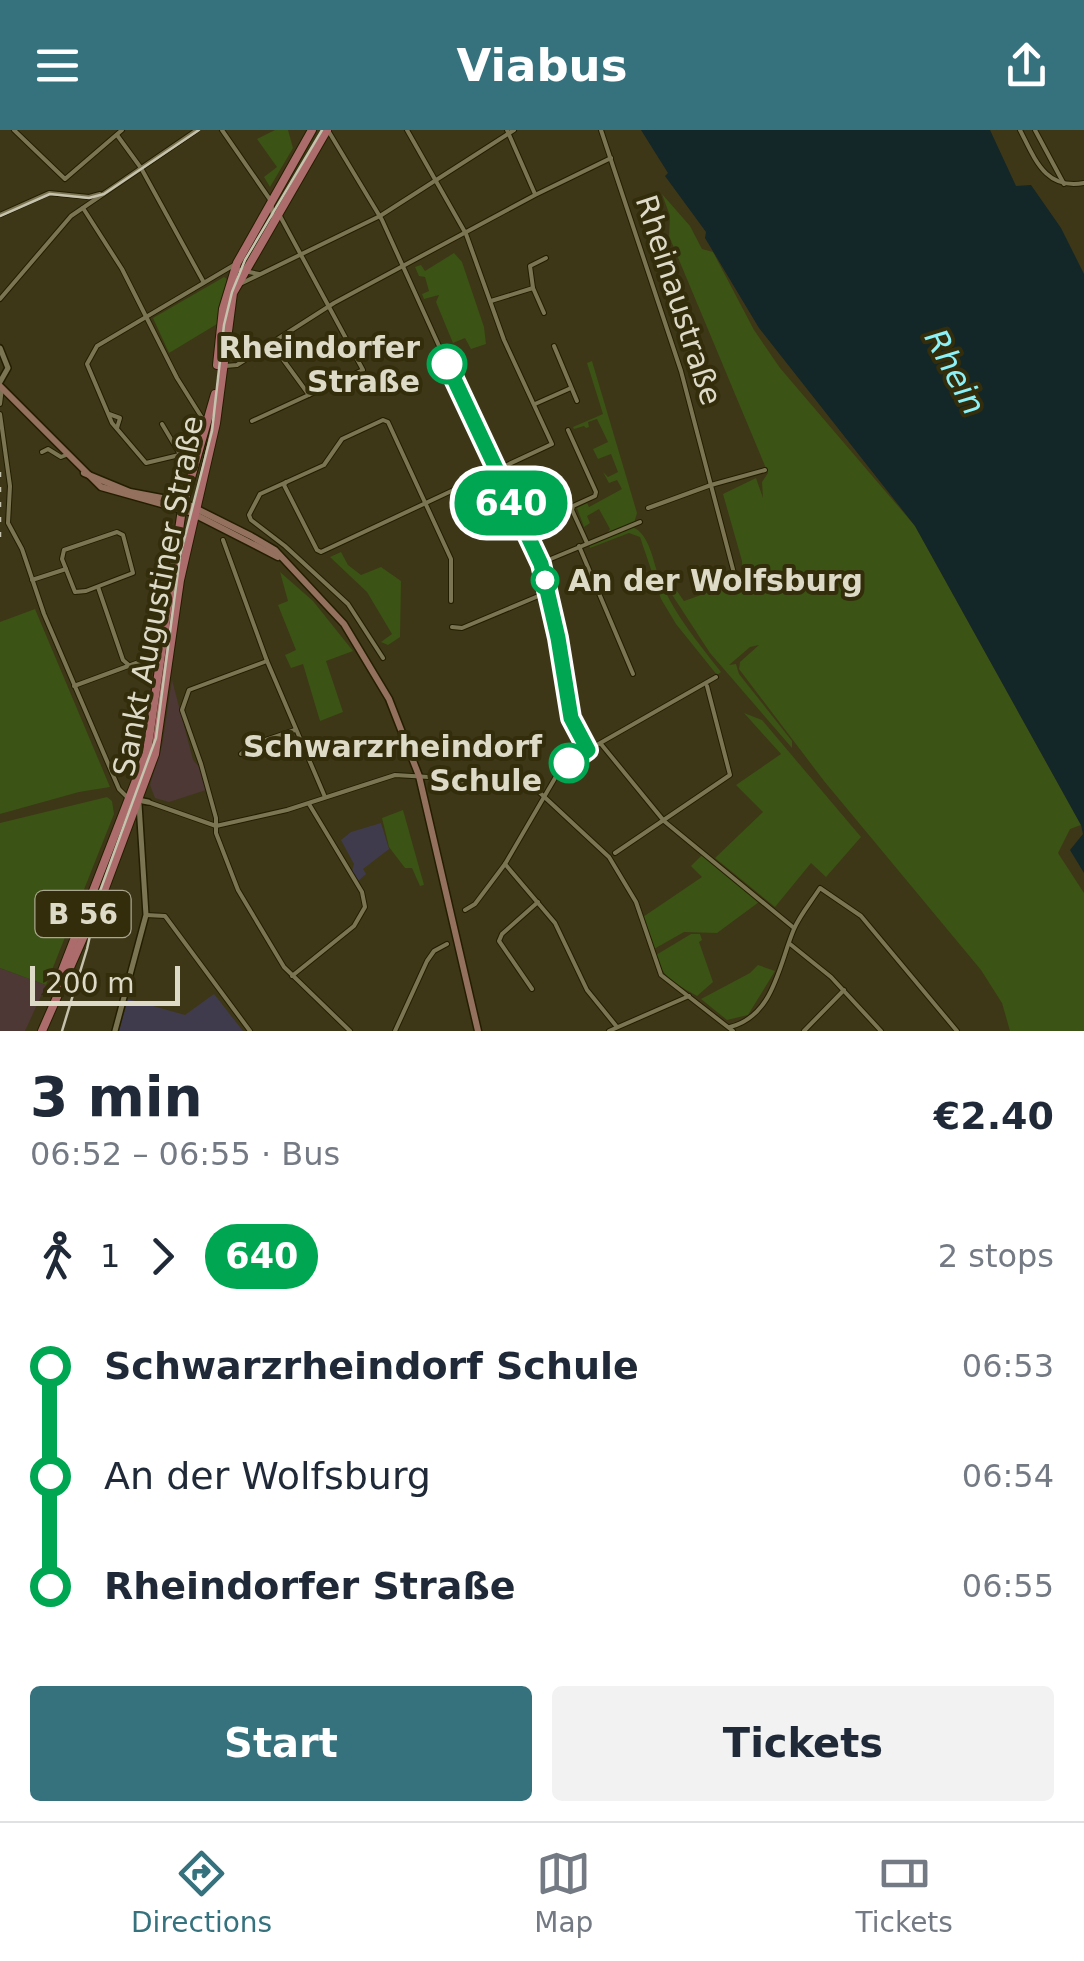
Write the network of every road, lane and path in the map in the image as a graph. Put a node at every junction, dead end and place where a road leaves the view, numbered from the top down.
1 (14, 130) edge
2 (122, 130) edge
3 (197, 130) edge
4 (222, 130) edge
5 (312, 130) edge
6 (327, 130) edge
7 (407, 130) edge
8 (601, 130) edge
9 (1020, 130) edge
10 (1036, 130) edge
11 (510, 131) edge
12 (116, 135) junction
13 (611, 158) junction
14 (141, 168) junction
15 (437, 179) junction
16 (1084, 183) edge
17 (1064, 184) junction
18 (104, 193) junction
19 (535, 195) junction
20 (272, 201) junction
21 (83, 208) junction
22 (278, 212) junction
23 (0, 215) edge
24 (380, 216) junction
25 (272, 222) junction
26 (466, 234) junction
27 (302, 254) junction
28 (546, 258) dead end
29 (404, 267) junction
30 (237, 274) junction
31 (259, 274) junction
32 (204, 283) junction
33 (534, 288) junction
34 (0, 299) edge
35 (491, 301) junction
36 (330, 307) junction
37 (544, 313) dead end
38 (145, 317) junction
39 (270, 342) junction
40 (554, 346) dead end
41 (0, 348) edge
42 (223, 363) junction
43 (1, 386) edge
44 (571, 388) junction
45 (309, 395) junction
46 (577, 401) dead end
47 (0, 404) edge
48 (535, 404) junction
49 (0, 414) edge
50 (252, 421) dead end
51 (208, 423) junction
52 (162, 424) dead end
53 (568, 430) dead end
54 (200, 449) junction
55 (42, 452) dead end
56 (66, 456) junction
57 (180, 456) junction
58 (765, 470) dead end
59 (496, 472) junction
60 (286, 482) junction
61 (188, 483) junction
62 (711, 485) junction
63 (200, 494) junction
64 (163, 501) junction
65 (182, 505) junction
66 (426, 505) junction
67 (648, 508) dead end
68 (196, 511) junction
69 (213, 519) junction
70 (640, 522) dead end
71 (179, 525) junction
72 (192, 529) junction
73 (223, 540) dead end
74 (587, 543) junction
75 (579, 546) junction
76 (541, 564) junction
77 (66, 569) junction
78 (735, 577) dead end
79 (32, 580) junction
80 (98, 587) junction
81 (548, 592) junction
82 (451, 601) dead end
83 (350, 607) junction
84 (338, 616) junction
85 (452, 628) dead end
86 (162, 651) junction
87 (383, 658) dead end
88 (123, 660) junction
89 (150, 660) junction
90 (267, 661) junction
91 (131, 667) junction
92 (161, 668) junction
93 (120, 670) junction
94 (633, 674) dead end
95 (716, 677) dead end
96 (706, 685) junction
97 (74, 686) junction
98 (295, 730) junction
99 (602, 744) junction
100 (588, 750) junction
101 (241, 754) dead end
102 (419, 776) junction
103 (544, 794) junction
104 (325, 797) junction
105 (128, 798) junction
106 (143, 802) junction
107 (309, 803) junction
108 (664, 820) junction
109 (216, 826) junction
110 (615, 853) dead end
111 (505, 864) junction
112 (538, 902) junction
113 (465, 910) dead end
114 (148, 915) junction
115 (794, 928) junction
116 (447, 944) dead end
117 (790, 944) junction
118 (292, 976) junction
119 (532, 988) dead end
120 (844, 990) junction
121 (689, 996) junction
122 (605, 1012) junction
123 (616, 1027) junction
124 (732, 1029) edge
125 (40, 1031) edge
126 (115, 1031) edge
127 (250, 1031) edge
128 (350, 1031) edge
129 (395, 1031) edge
130 (478, 1031) edge
131 (608, 1031) edge
132 (804, 1031) edge
133 (881, 1031) edge
134 (957, 1031) edge

1 - 12 street
2 - 12 street
3 - 14 street
4 - 20 street
5 - 20 main road, Sankt Augustiner Straße / B 56
6 - 22 main road, Sankt Augustiner Straße / B 56
6 - 24 street
7 - 15 street
8 - 13 street, Rheinaustraße
9 - 17 street
10 - 17 street
11 - 15 street
11 - 19 street
12 - 14 street
13 - 19 street
13 - 62 street, Rheinaustraße
14 - 18 street
14 - 32 street
15 - 24 street
15 - 26 street
16 - 17 street
18 - 21 street
18 - 23 street
19 - 26 street
20 - 25 street, Sankt Augustiner Straße
20 - 30 main road, Sankt Augustiner Straße / B 56
21 - 34 street
21 - 38 street
22 - 25 main road, Sankt Augustiner Straße / B 56
22 - 27 street
24 - 27 street
24 - 29 street
25 - 30 main road, Sankt Augustiner Straße / B 56
26 - 29 street
26 - 35 street
27 - 31 street
27 - 36 street
28 - 33 street
29 - 36 street
29 - 59 street
30 - 31 street
30 - 31 street
30 - 32 street
30 - 42 main road, Sankt Augustiner Straße / B 56
30 - 51 main road, Sankt Augustiner Straße / B 56
32 - 38 street
33 - 35 street
33 - 37 street
35 - 48 street
36 - 39 street
36 - 45 street
38 - 51 street
38 - 57 street
39 - 42 street
39 - 45 street
40 - 44 street
41 - 43 street
42 - 63 main road, Sankt Augustiner Straße / B 56
43 - 47 street
43 - 56 main road
44 - 46 street
44 - 48 street
45 - 50 street
48 - 59 street
49 - 79 street
51 - 54 main road, Sankt Augustiner Straße / B 56
52 - 57 street
53 - 74 street
54 - 57 street
54 - 61 main road, Sankt Augustiner Straße / B 56
55 - 56 street
56 - 64 main road
58 - 62 street
59 - 66 street
59 - 76 street
60 - 66 street
60 - 66 street
60 - 83 street
61 - 64 main road
61 - 65 main road, Sankt Augustiner Straße / B 56
62 - 67 street
62 - 78 street, Rheinaustraße
63 - 68 main road, Sankt Augustiner Straße / B 56
63 - 69 main road
64 - 65 main road
64 - 71 main road
65 - 68 main road
65 - 71 main road, Sankt Augustiner Straße / B 56
66 - 82 street
68 - 69 main road
68 - 72 main road, Sankt Augustiner Straße / B 56
69 - 72 main road
69 - 84 main road
70 - 74 street
71 - 86 main road, Sankt Augustiner Straße / B 56
72 - 106 main road, Sankt Augustiner Straße / B 56
73 - 90 street
74 - 75 street
75 - 76 street
75 - 94 street
76 - 81 street
77 - 79 street
77 - 80 street
77 - 80 street
79 - 97 street
80 - 88 street
81 - 85 street
81 - 100 street
83 - 84 street
83 - 87 street
84 - 102 main road
86 - 89 street
86 - 92 main road, Sankt Augustiner Straße / B 56
88 - 91 street
88 - 93 street
89 - 91 street
89 - 92 street
90 - 98 street
90 - 109 street
91 - 93 street
92 - 105 main road, Sankt Augustiner Straße / B 56
93 - 97 street
95 - 96 street
96 - 99 street
96 - 108 street
97 - 105 street
98 - 101 street
98 - 104 street
99 - 100 street
99 - 108 street
100 - 103 street
102 - 103 street
102 - 104 street
102 - 130 main road
103 - 111 street
103 - 121 street
104 - 107 street
105 - 106 street
105 - 125 main road, Sankt Augustiner Straße / B 56
106 - 109 street
106 - 114 street
106 - 125 main road, Sankt Augustiner Straße / B 56
107 - 109 street
107 - 118 street
108 - 110 street
108 - 115 street
109 - 118 street
111 - 112 street
111 - 113 street
112 - 119 street
112 - 122 street
114 - 126 street
114 - 127 street
115 - 117 street
115 - 134 street
116 - 129 street
117 - 120 street
117 - 124 street
118 - 128 street
120 - 132 street
120 - 133 street
121 - 123 street
121 - 124 street
122 - 123 street
122 - 131 street
123 - 131 street

